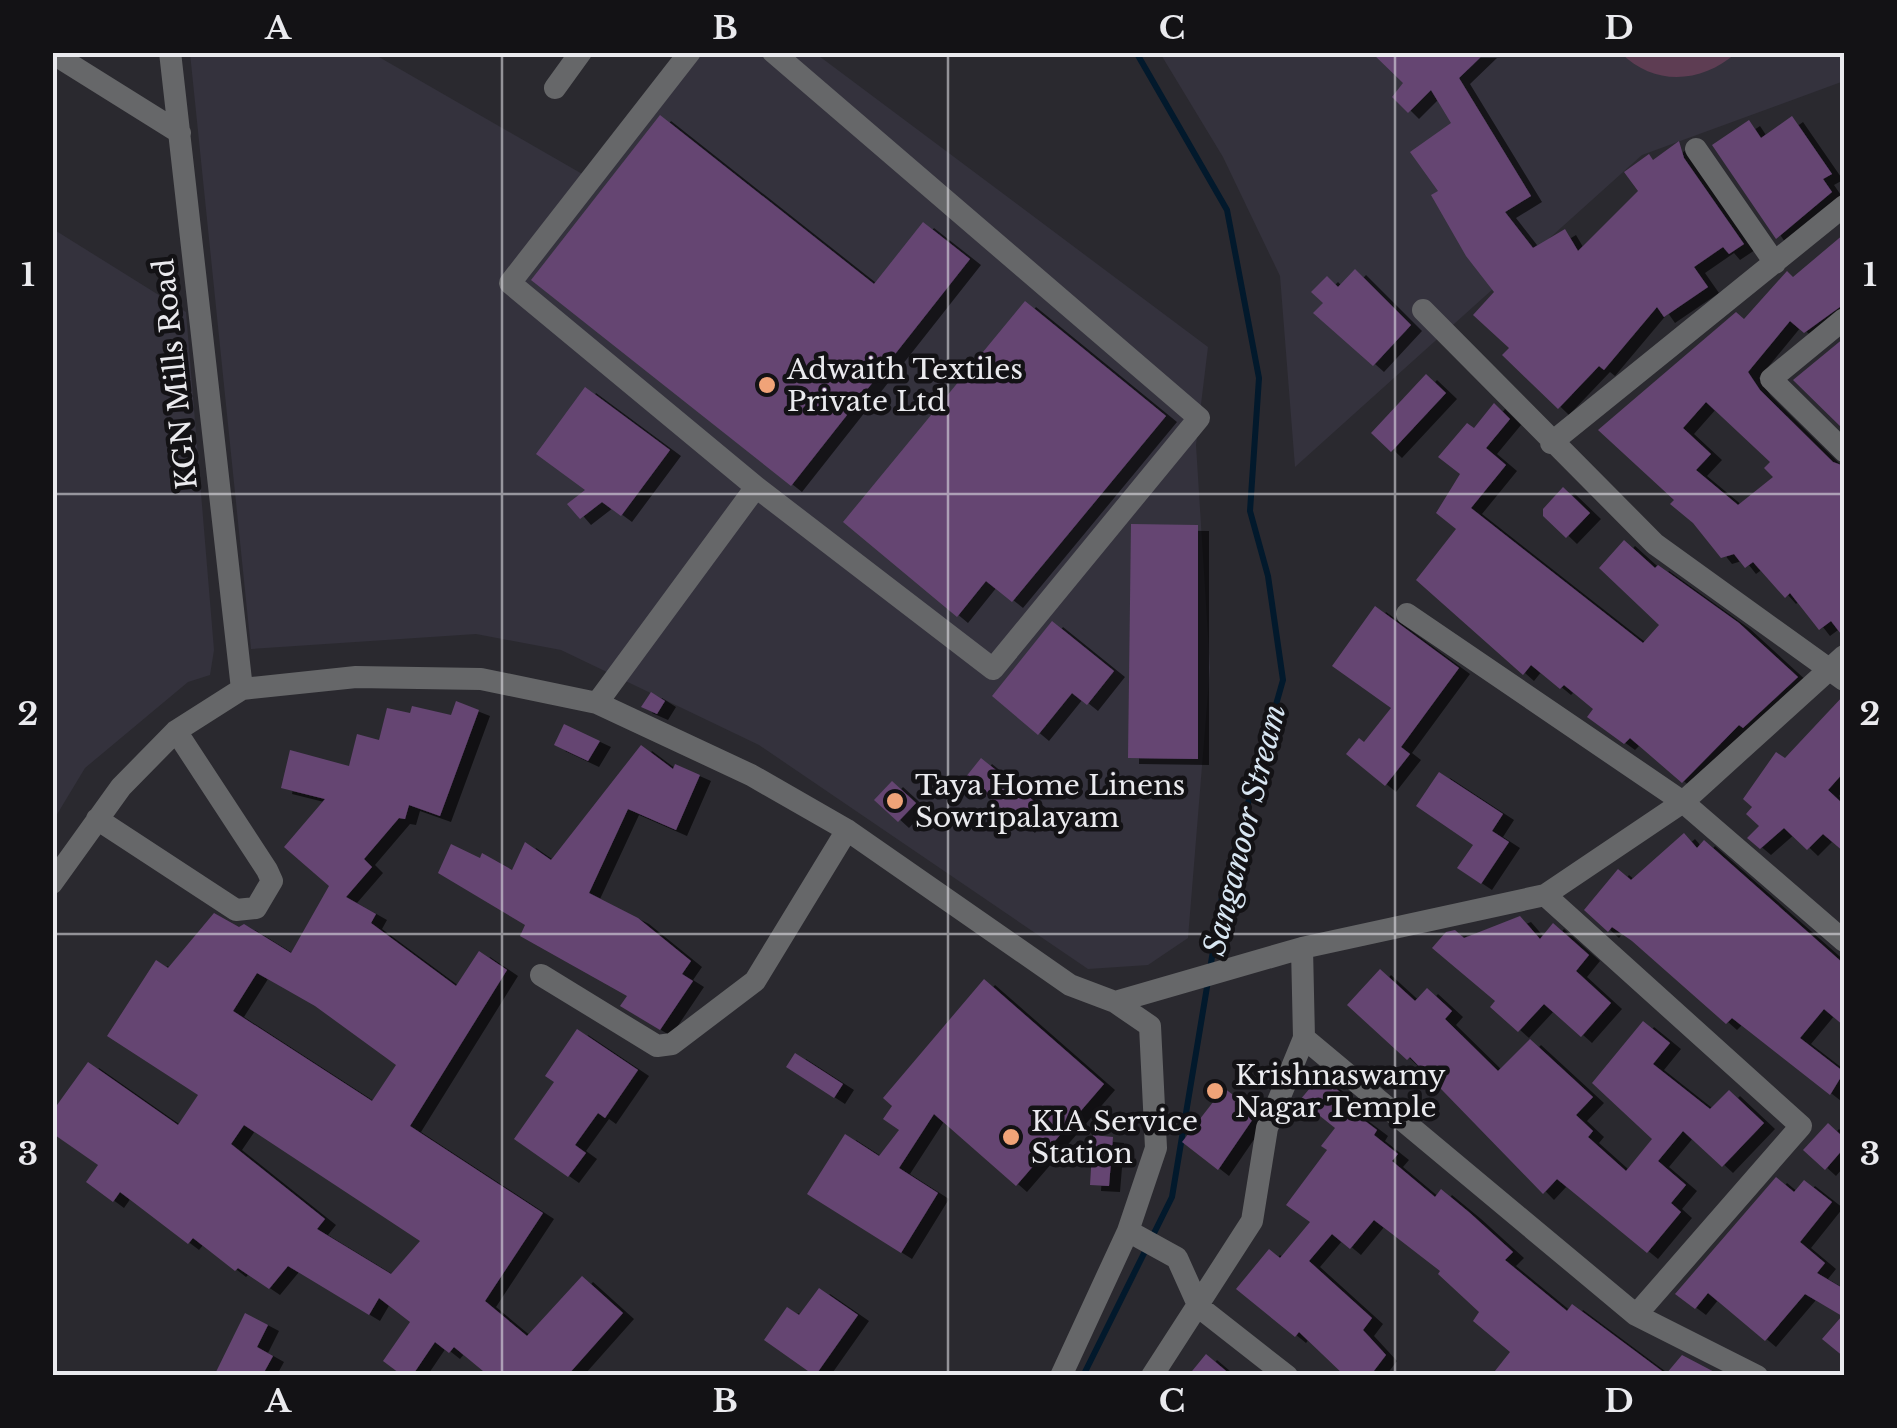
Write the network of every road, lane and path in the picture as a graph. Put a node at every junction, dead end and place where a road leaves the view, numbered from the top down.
1 (170, 52) edge
2 (581, 52) edge
3 (690, 52) edge
4 (774, 52) edge
5 (52, 53) edge
6 (555, 88) dead end
7 (180, 133) junction
8 (1696, 149) dead end
9 (1844, 206) edge
10 (1775, 262) junction
11 (1422, 310) dead end
12 (1844, 319) edge
13 (1551, 443) junction
14 (1844, 451) edge
15 (756, 486) junction
16 (1407, 614) dead end
17 (1839, 668) edge
18 (242, 689) junction
19 (597, 703) junction
20 (176, 731) junction
21 (1684, 802) junction
22 (98, 819) junction
23 (848, 830) junction
24 (60, 852) edge
25 (52, 882) edge
26 (1545, 895) junction
27 (1844, 941) edge
28 (1302, 948) junction
29 (542, 975) dead end
30 (1115, 1002) junction
31 (1304, 1038) junction
32 (1128, 1231) junction
33 (1199, 1306) junction
34 (1636, 1315) junction
35 (1060, 1376) edge
36 (1152, 1376) edge
37 (1287, 1376) edge
38 (1756, 1376) edge

1 - 7 street, KGN Mills Road
2 - 6 street
3 - 15 street
4 - 15 street
5 - 7 street
7 - 18 street, KGN Mills Road
8 - 10 street
9 - 10 street
10 - 13 street
11 - 13 street
12 - 14 street
13 - 17 street
15 - 19 street
16 - 21 street
17 - 21 street
18 - 19 street
18 - 20 street
19 - 23 street
20 - 22 street
20 - 22 street
21 - 26 street
21 - 27 street
22 - 24 street
23 - 29 street
23 - 30 street
24 - 25 street
26 - 28 street
26 - 34 street
28 - 30 street
28 - 31 street
30 - 32 street
31 - 33 street
31 - 34 street
32 - 33 street
32 - 35 street
33 - 36 street
33 - 37 street
34 - 38 street

